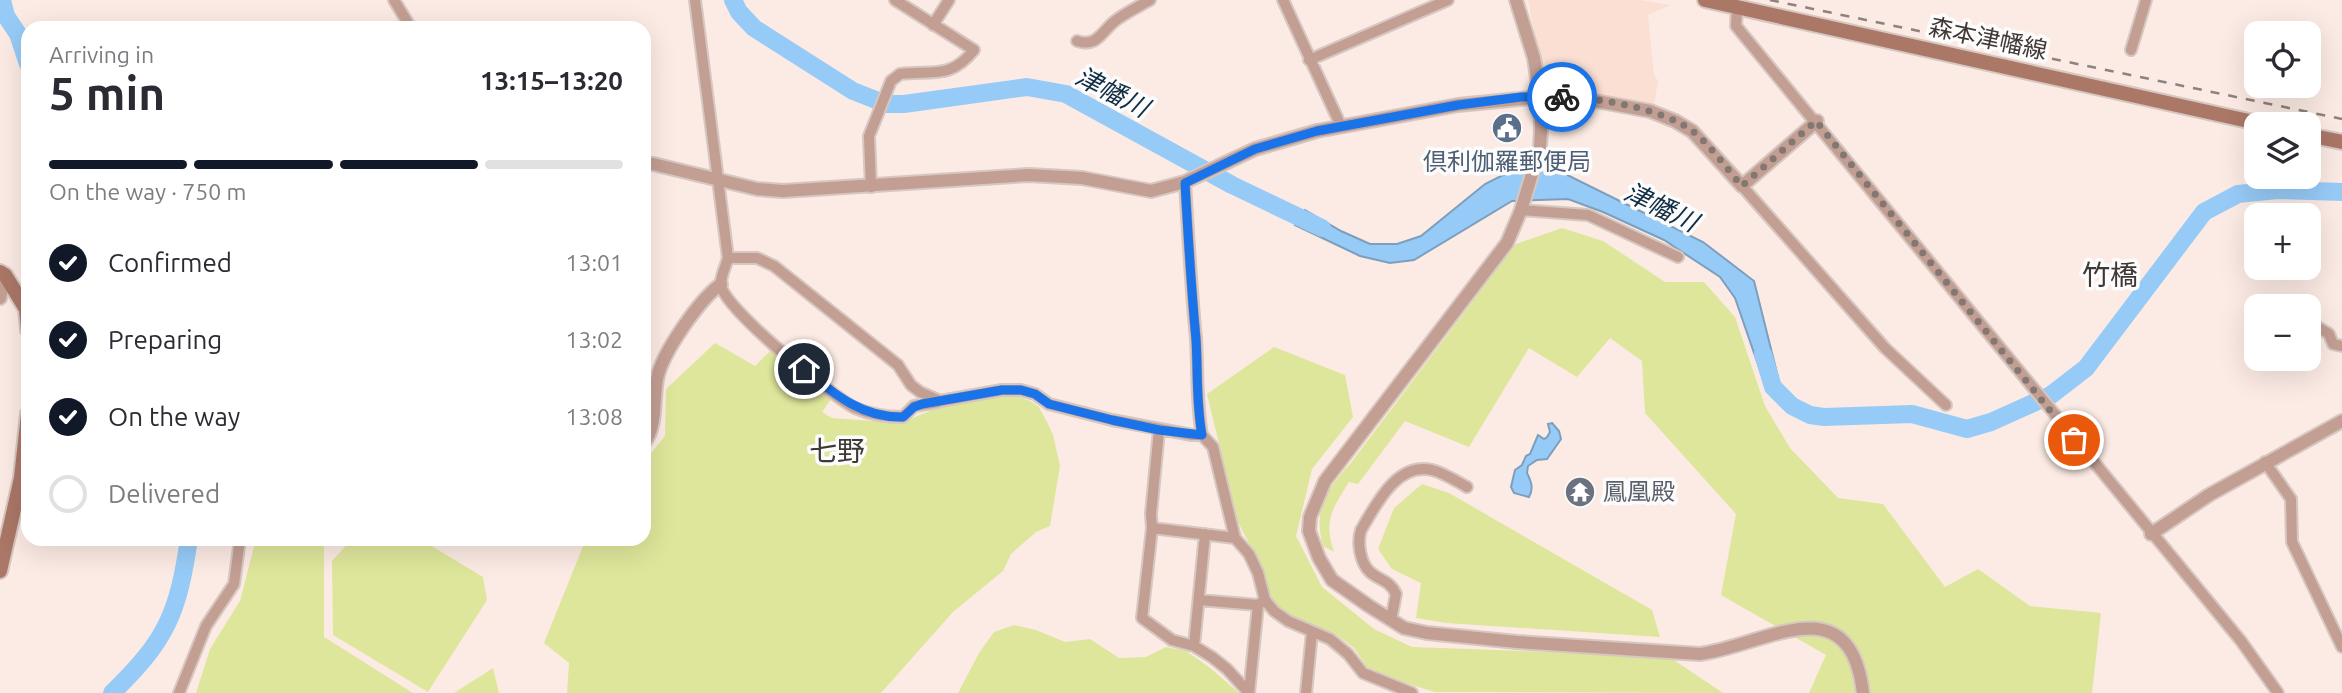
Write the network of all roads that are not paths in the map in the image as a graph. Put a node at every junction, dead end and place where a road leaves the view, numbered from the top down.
1 (394, 0) edge
2 (695, 0) edge
3 (895, 0) edge
4 (949, 0) edge
5 (1150, 0) edge
6 (1283, 0) edge
7 (1448, 0) edge
8 (1516, 0) edge
9 (1705, 0) edge
10 (2146, 0) edge
11 (1737, 8) junction
12 (407, 21) edge
13 (933, 24) junction
14 (1077, 41) dead end
15 (2131, 50) dead end
16 (1309, 60) junction
17 (1540, 97) junction
18 (2244, 120) edge
19 (1816, 121) junction
20 (1341, 126) junction
21 (2321, 138) edge
22 (2342, 142) edge
23 (651, 164) edge
24 (717, 178) junction
25 (1185, 183) junction
26 (1742, 186) junction
27 (871, 187) junction
28 (1521, 210) junction
29 (1678, 257) dead end
30 (728, 258) junction
31 (2, 274) edge
32 (721, 284) junction
33 (0, 298) edge
34 (21, 302) edge
35 (2321, 329) edge
36 (2342, 346) edge
37 (940, 401) junction
38 (1947, 405) dead end
39 (2342, 421) edge
40 (1159, 430) junction
41 (651, 432) edge
42 (1202, 435) junction
43 (2265, 462) junction
44 (21, 478) edge
45 (1467, 487) dead end
46 (1152, 528) junction
47 (1205, 534) junction
48 (2151, 534) junction
49 (1235, 538) junction
50 (239, 546) edge
51 (0, 571) edge
52 (1199, 600) junction
53 (1262, 602) junction
54 (1391, 620) junction
55 (1312, 632) junction
56 (1194, 646) junction
57 (2342, 647) edge
58 (1405, 692) edge
59 (178, 693) edge
60 (1306, 693) edge
61 (1863, 693) edge
62 (2278, 693) edge

1 - 12 street
2 - 24 street
3 - 13 street
4 - 13 street
5 - 14 street
6 - 16 street
7 - 16 street
8 - 17 street
9 - 11 main road, 森本津幡線
10 - 15 street
11 - 18 main road, 森本津幡線
11 - 19 street
13 - 27 street
16 - 20 street
17 - 20 street
17 - 26 street
17 - 28 street
19 - 26 street
19 - 48 street
20 - 25 street
21 - 22 main road
23 - 24 street
24 - 27 street
24 - 30 street
25 - 27 street
25 - 42 street
26 - 38 street
28 - 29 street
28 - 54 street
30 - 32 street
30 - 37 street
31 - 33 street
31 - 34 main road
32 - 37 street
32 - 41 street
35 - 36 street
37 - 40 street
39 - 43 street
40 - 42 street
40 - 46 street
42 - 49 street
43 - 48 street
43 - 57 street
44 - 51 main road
45 - 54 street
46 - 47 street
46 - 56 street
47 - 49 street
47 - 52 street
48 - 62 street
49 - 53 street
50 - 59 street
52 - 53 street
52 - 56 street
53 - 55 street
53 - 56 street
54 - 61 street
55 - 58 street
55 - 60 street

